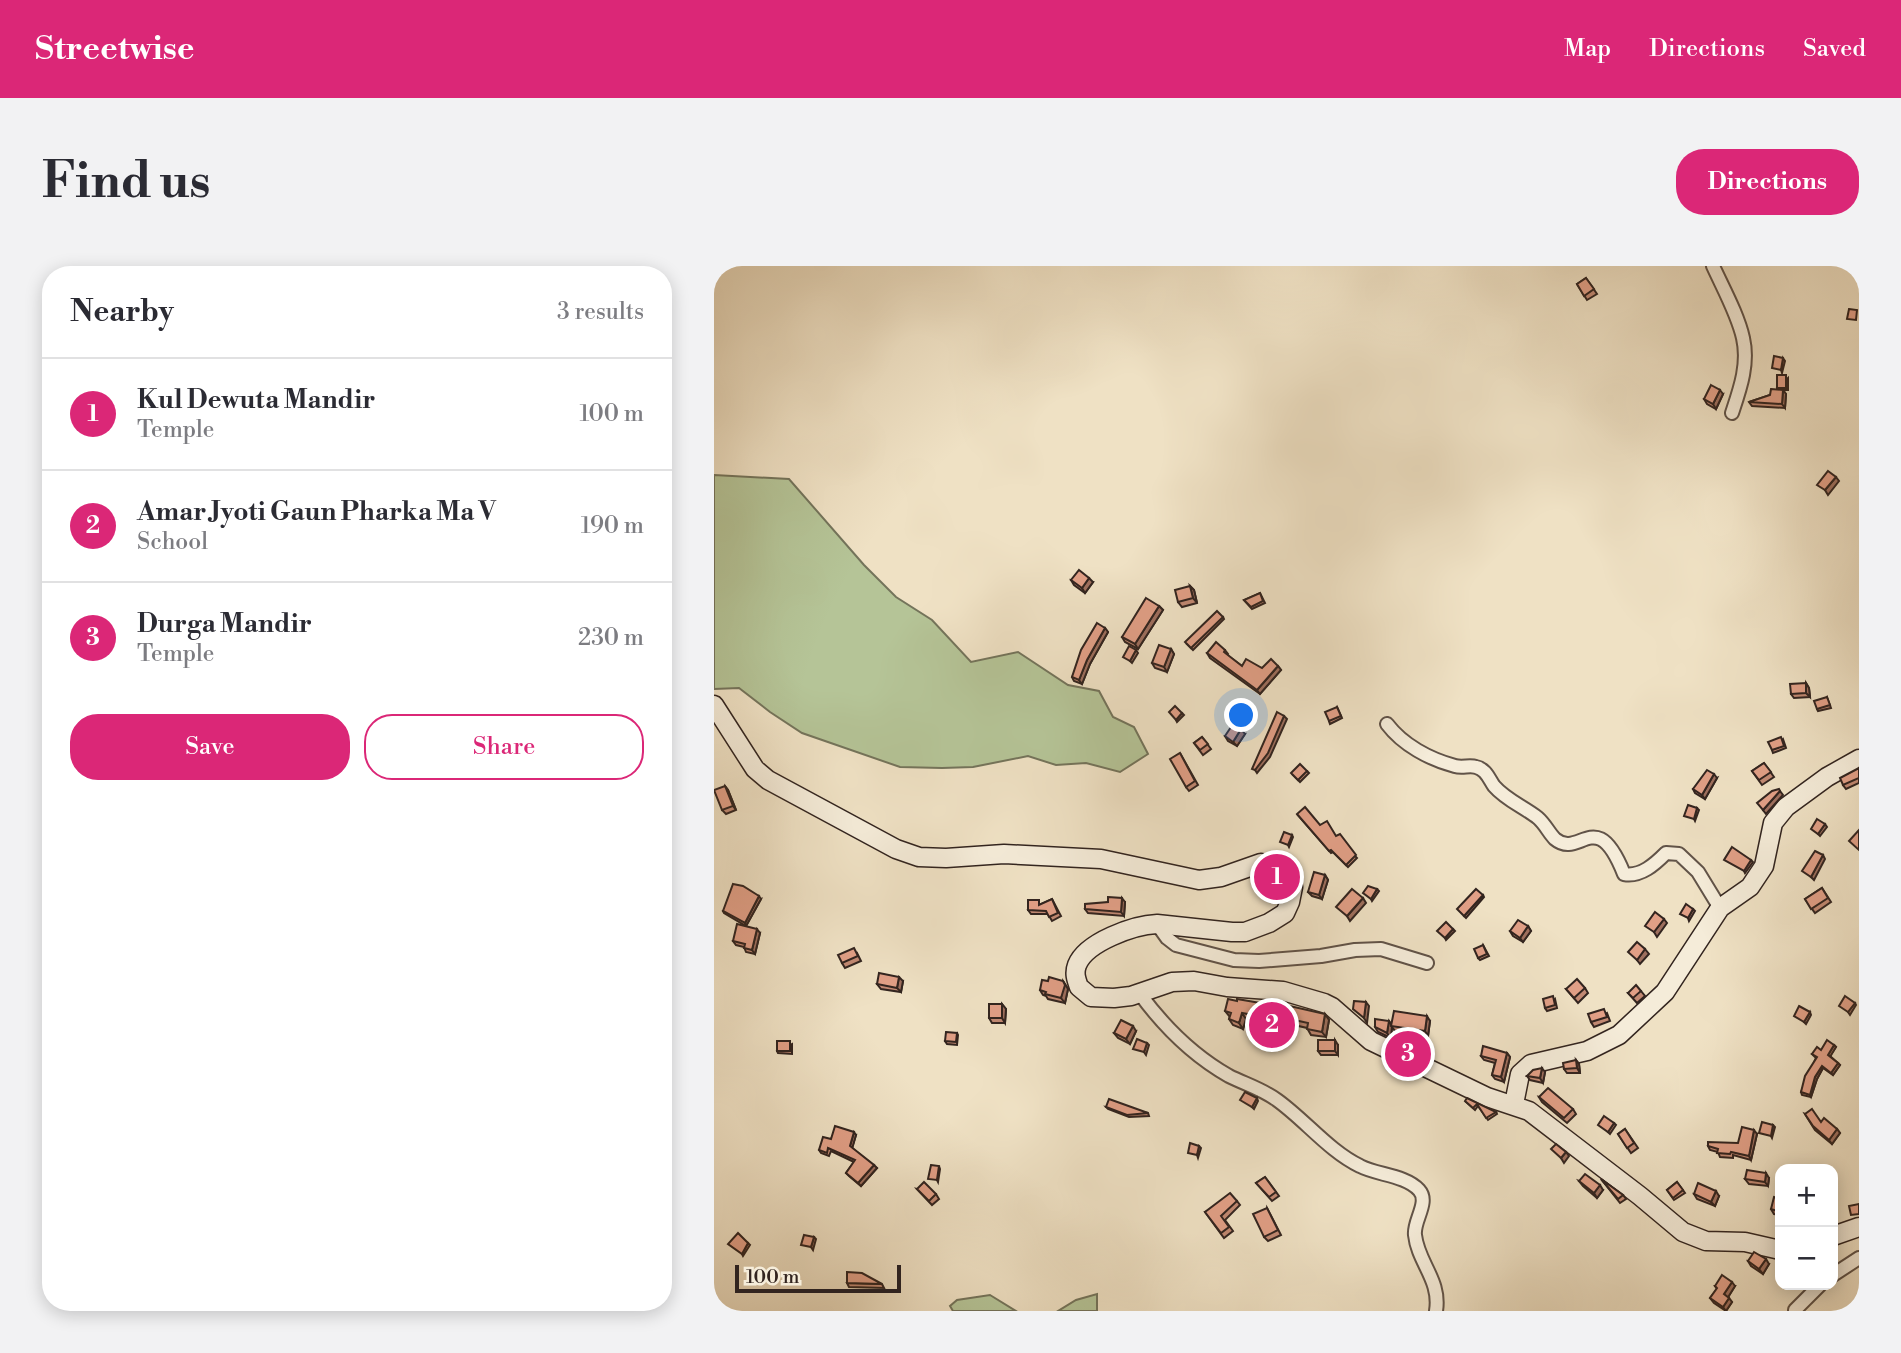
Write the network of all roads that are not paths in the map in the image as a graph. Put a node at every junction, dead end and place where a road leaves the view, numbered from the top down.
1 (1713, 266) edge
2 (1731, 413) dead end
3 (714, 705) edge
4 (1387, 724) dead end
5 (1859, 760) edge
6 (1720, 908) junction
7 (1157, 924) junction
8 (1427, 963) dead end
9 (1140, 994) junction
10 (1514, 1104) junction
11 (1859, 1227) edge
12 (1838, 1234) edge
13 (1775, 1249) edge
14 (1859, 1258) edge
15 (1838, 1272) edge
16 (1815, 1290) edge
17 (1795, 1310) edge
18 (1436, 1311) edge

1 - 2 street
3 - 7 main road
4 - 6 street
5 - 6 main road
6 - 10 main road
7 - 8 street
7 - 9 main road
9 - 10 main road
9 - 18 street
10 - 13 main road
11 - 12 main road
14 - 15 street
16 - 17 street

